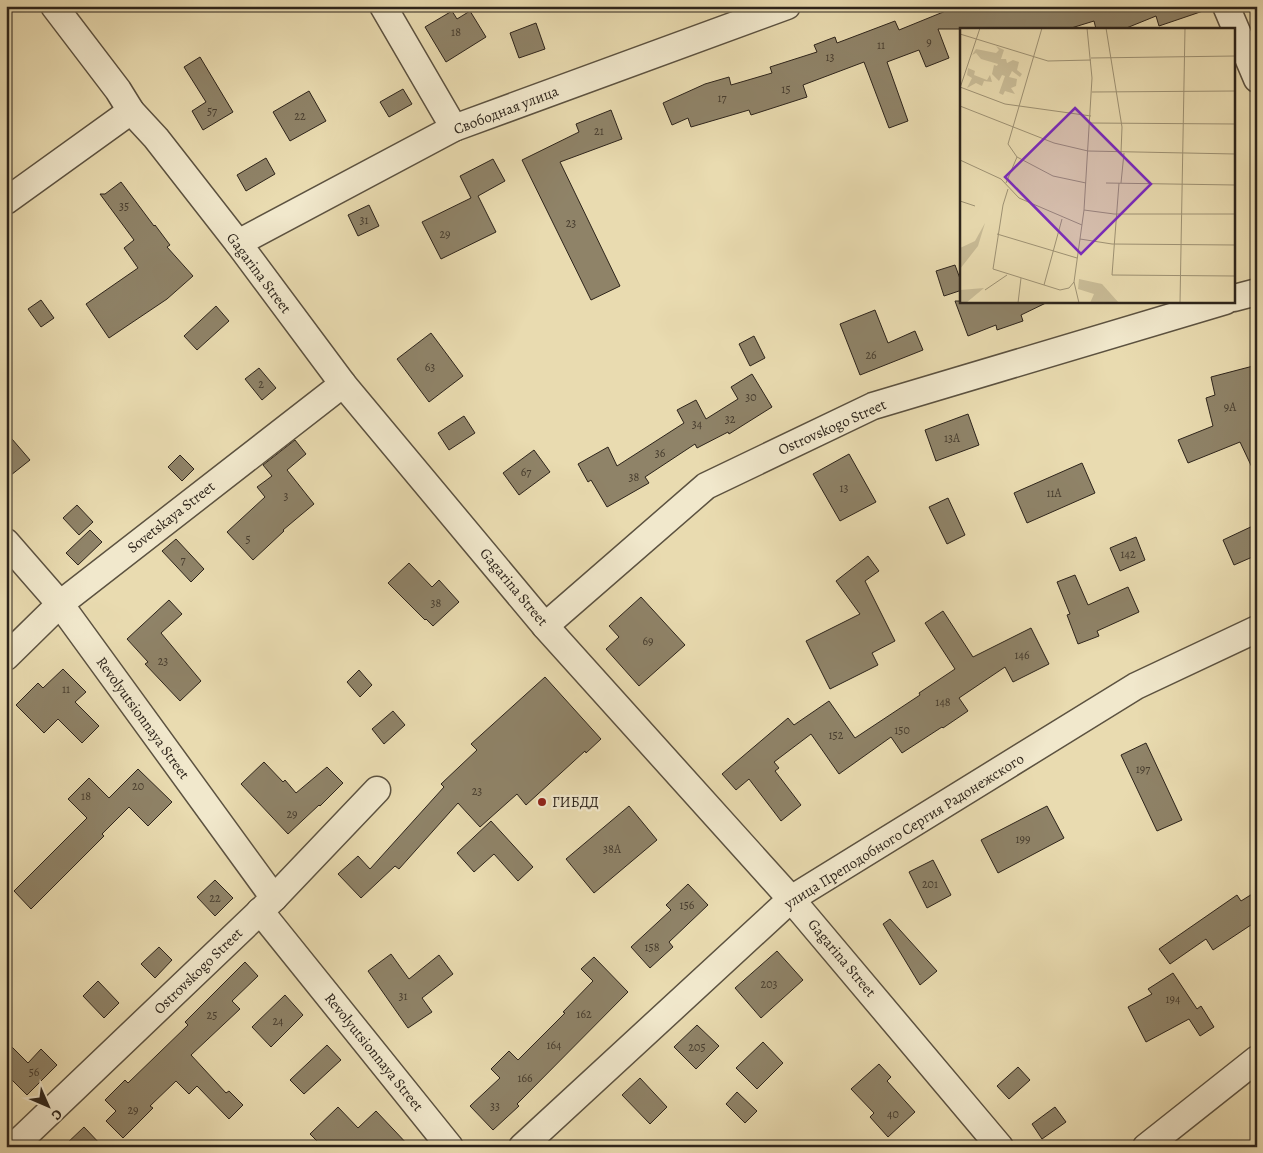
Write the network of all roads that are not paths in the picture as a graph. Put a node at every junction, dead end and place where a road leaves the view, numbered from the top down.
1 (54, 6) edge
2 (382, 6) edge
3 (787, 6) edge
4 (1226, 6) edge
5 (1235, 28) edge
6 (1236, 30) edge
7 (1257, 79) edge
8 (131, 111) junction
9 (454, 128) junction
10 (6, 201) edge
11 (238, 243) junction
12 (1257, 292) edge
13 (1236, 297) edge
14 (1222, 302) edge
15 (343, 384) junction
16 (6, 542) edge
17 (60, 604) junction
18 (545, 626) junction
19 (1257, 629) edge
20 (6, 657) edge
21 (377, 790) dead end
22 (791, 899) junction
23 (267, 904) junction
24 (1257, 1060) edge
25 (13, 1147) edge
26 (450, 1147) edge
27 (522, 1147) edge
28 (1000, 1147) edge
29 (1146, 1147) edge

1 - 8 street, Gagarina Street
2 - 9 street
3 - 9 street, Свободная улица
4 - 5 street
6 - 7 street
8 - 10 street
8 - 11 street, Gagarina Street
9 - 11 street, Свободная улица
11 - 15 street, Gagarina Street
12 - 13 street
14 - 18 street, Ostrovskogo Street
15 - 17 street, Sovetskaya Street
15 - 18 street, Gagarina Street
16 - 17 street, Revolyutsionnaya Street
17 - 20 street, Sovetskaya Street
17 - 23 street, Revolyutsionnaya Street
18 - 22 street, Gagarina Street
19 - 22 street, улица Преподобного Сергия Радонежского
21 - 23 street, Ostrovskogo Street
22 - 27 street, улица Преподобного Сергия Радонежского
22 - 28 street, Gagarina Street
23 - 25 street, Ostrovskogo Street
23 - 26 street, Revolyutsionnaya Street
24 - 29 street

